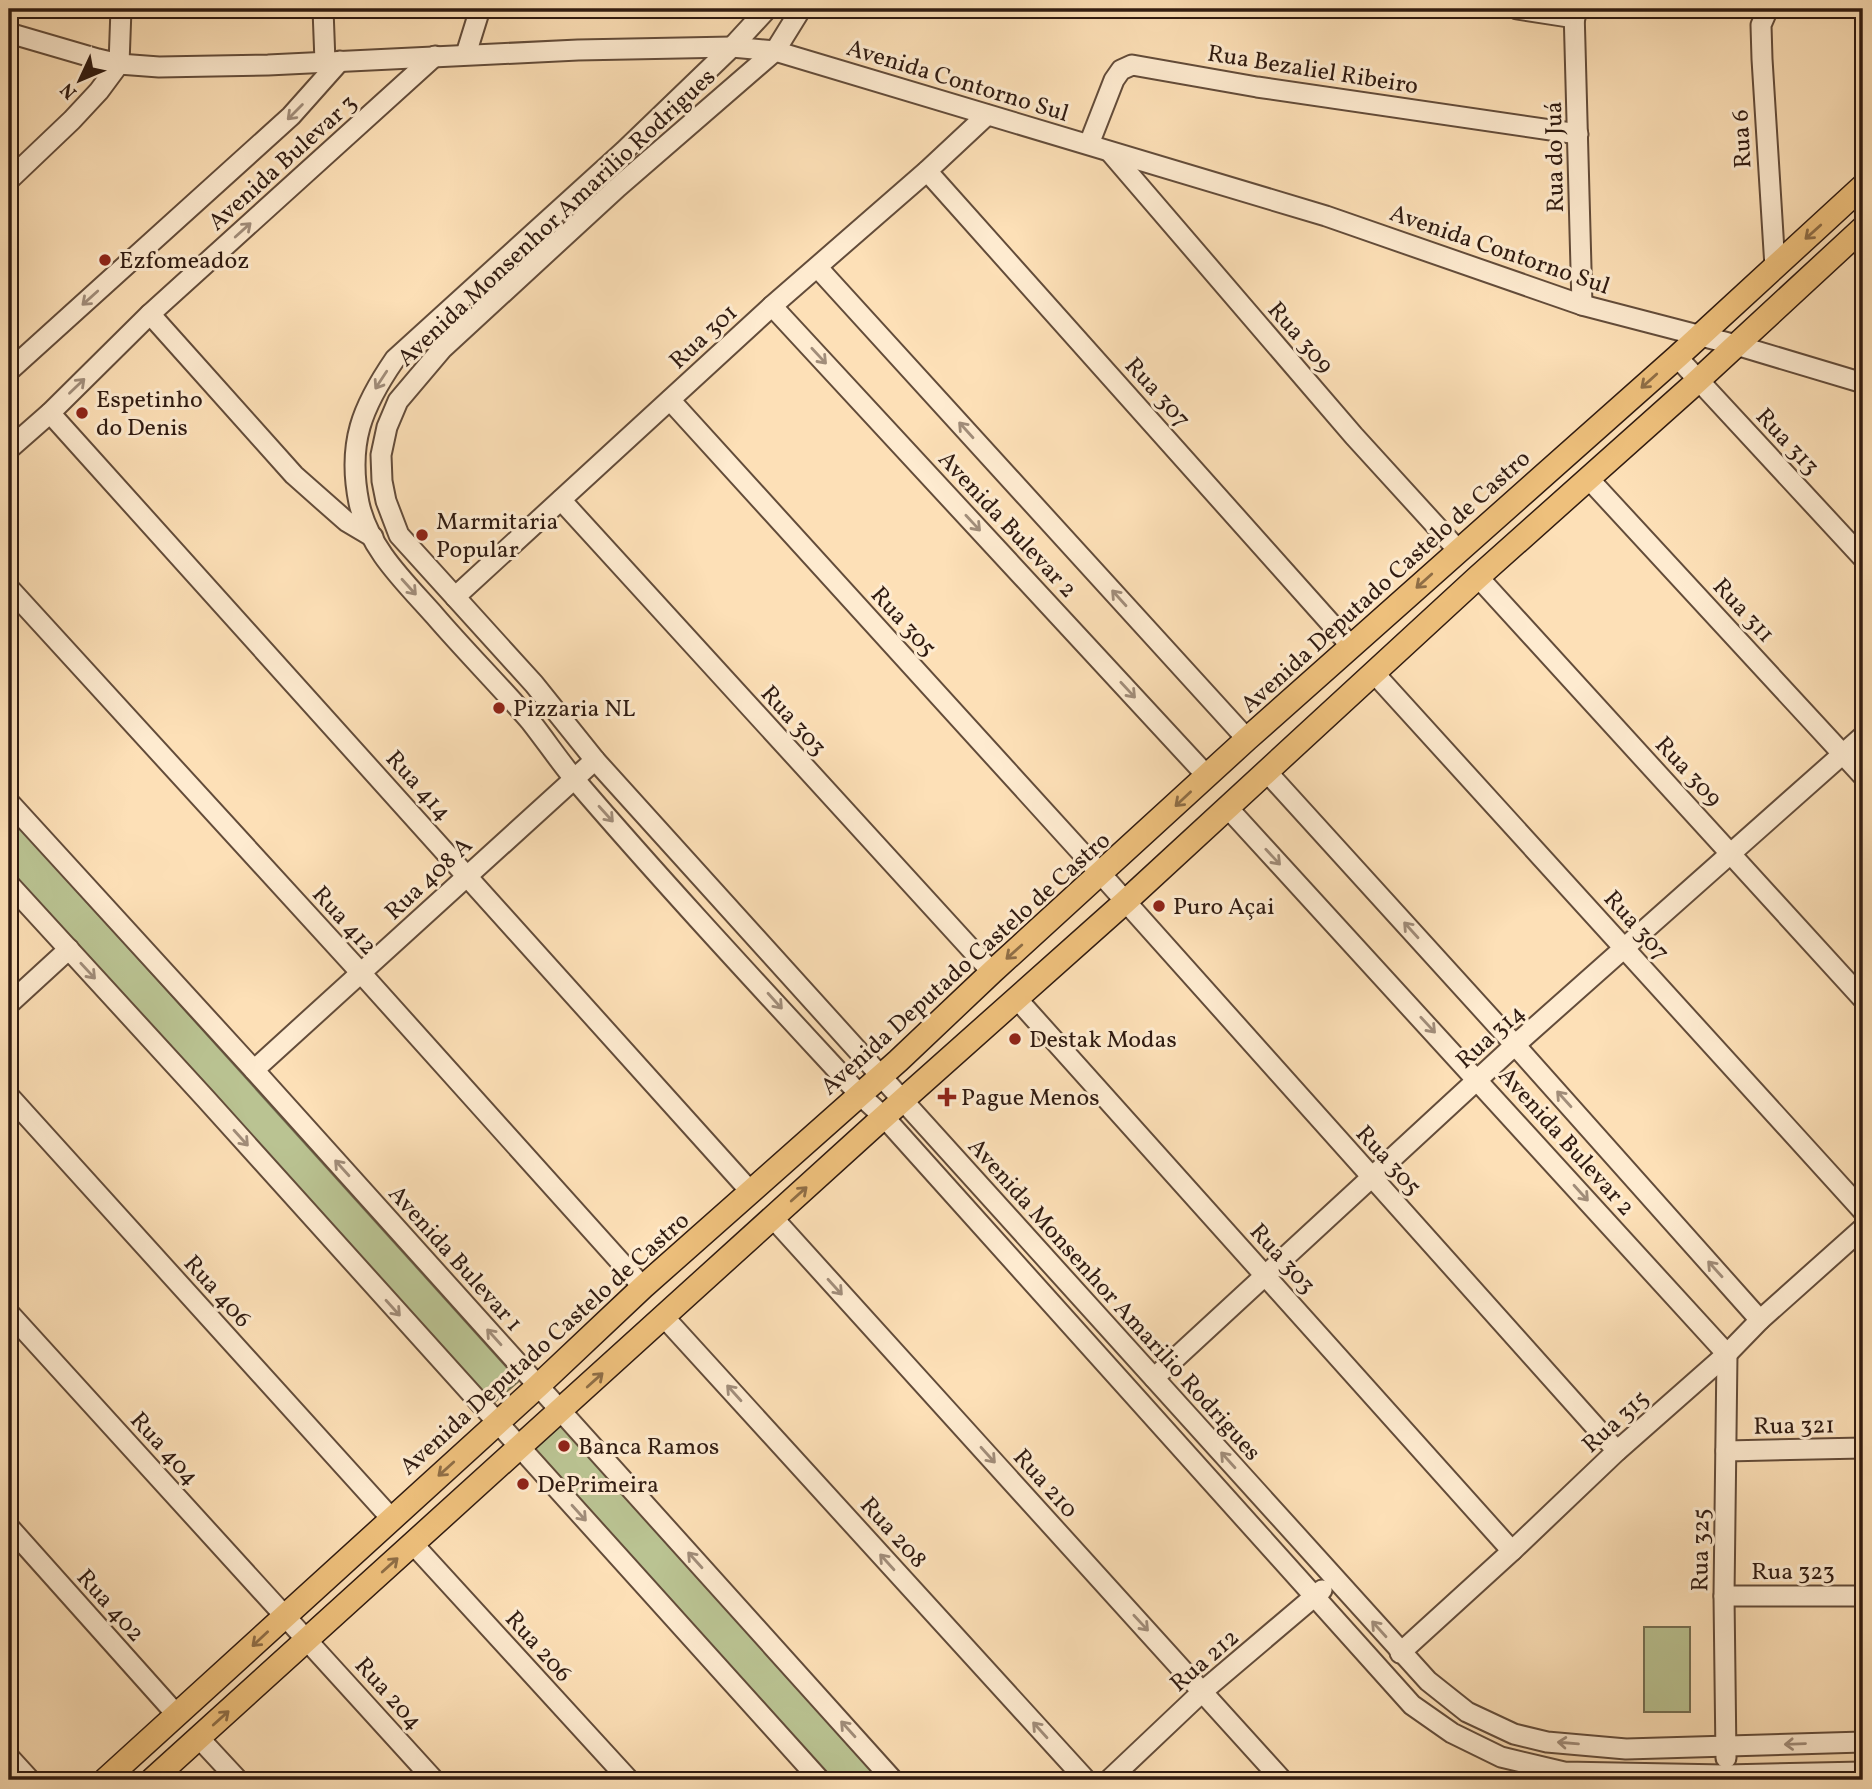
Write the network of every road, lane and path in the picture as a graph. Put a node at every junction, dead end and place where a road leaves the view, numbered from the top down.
1 (121, 9) edge
2 (323, 9) edge
3 (480, 9) edge
4 (767, 9) edge
5 (802, 9) edge
6 (1517, 9) edge
7 (1768, 9) edge
8 (1575, 13) edge
9 (9, 33) edge
10 (732, 47) junction
11 (775, 51) junction
12 (466, 54) junction
13 (435, 56) junction
14 (333, 62) junction
15 (119, 64) junction
16 (987, 115) junction
17 (1578, 134) junction
18 (1090, 144) junction
19 (1111, 152) junction
20 (927, 172) junction
21 (9, 180) edge
22 (1863, 186) edge
23 (1863, 228) edge
24 (521, 243) junction
25 (538, 260) junction
26 (1775, 267) junction
27 (818, 268) junction
28 (1583, 305) junction
29 (772, 306) junction
30 (150, 314) junction
31 (1700, 335) junction
32 (1736, 345) junction
33 (1676, 357) junction
34 (9, 371) edge
35 (1698, 380) junction
36 (1863, 383) edge
37 (670, 400) junction
38 (50, 412) junction
39 (9, 449) edge
40 (1588, 478) junction
41 (561, 500) junction
42 (399, 535) junction
43 (373, 537) junction
44 (1458, 550) junction
45 (1863, 558) edge
46 (1478, 577) junction
47 (9, 588) edge
48 (455, 597) junction
49 (1351, 646) junction
50 (1374, 673) junction
51 (1863, 736) edge
52 (1247, 739) junction
53 (1843, 755) junction
54 (595, 760) junction
55 (1266, 771) junction
56 (1208, 776) junction
57 (1863, 776) edge
58 (575, 780) junction
59 (9, 802) edge
60 (1227, 807) junction
61 (1731, 852) junction
62 (1101, 874) junction
63 (467, 875) junction
64 (9, 884) edge
65 (1125, 902) junction
66 (69, 949) junction
67 (1626, 949) junction
68 (765, 950) junction
69 (745, 968) junction
70 (992, 972) junction
71 (361, 974) junction
72 (1017, 999) junction
73 (1863, 999) edge
74 (9, 1004) edge
75 (1515, 1045) junction
76 (254, 1070) junction
77 (881, 1077) junction
78 (1478, 1079) junction
79 (860, 1095) junction
80 (9, 1097) edge
81 (903, 1100) junction
82 (884, 1117) junction
83 (1372, 1177) junction
84 (751, 1192) junction
85 (1863, 1211) edge
86 (773, 1218) junction
87 (1863, 1228) edge
88 (1266, 1275) junction
89 (643, 1287) junction
90 (9, 1312) edge
91 (664, 1317) junction
92 (1760, 1320) junction
93 (1727, 1354) junction
94 (1154, 1378) junction
95 (538, 1386) junction
96 (561, 1411) junction
97 (496, 1423) junction
98 (1859, 1444) edge
99 (520, 1448) junction
100 (1618, 1451) junction
101 (1726, 1451) junction
102 (391, 1518) junction
103 (9, 1527) edge
104 (413, 1544) junction
105 (1512, 1551) junction
106 (1334, 1579) junction
107 (1724, 1596) junction
108 (1863, 1596) edge
109 (1314, 1597) junction
110 (285, 1616) junction
111 (307, 1639) junction
112 (1400, 1653) junction
113 (1203, 1691) junction
114 (177, 1715) junction
115 (200, 1738) junction
116 (1863, 1742) edge
117 (1726, 1746) junction
118 (9, 1757) edge
119 (1863, 1772) edge
120 (1725, 1777) edge
121 (30, 1780) edge
122 (104, 1780) edge
123 (152, 1780) edge
124 (238, 1780) edge
125 (434, 1780) edge
126 (629, 1780) edge
127 (820, 1780) edge
128 (893, 1780) edge
129 (1086, 1780) edge
130 (1108, 1780) edge
131 (1282, 1780) edge

1 - 15 street
2 - 14 street
3 - 12 street
4 - 10 street, Avenida Monsenhor Amarilio Rodrigues
5 - 11 street, Avenida Monsenhor Amarilio Rodrigues
6 - 8 street
7 - 26 street, Rua 6
8 - 17 street, Rua do Juá
9 - 15 street, Avenida Contorno Sul
10 - 11 street, Avenida Contorno Sul
10 - 12 street, Avenida Contorno Sul
10 - 24 street, Avenida Monsenhor Amarilio Rodrigues
11 - 16 street, Avenida Contorno Sul
11 - 25 street, Avenida Monsenhor Amarilio Rodrigues
12 - 13 street, Avenida Contorno Sul
13 - 14 street, Avenida Contorno Sul
30 -> 13 street, Avenida Bulevar 3
14 - 15 street, Avenida Contorno Sul
14 -> 34 street, Avenida Bulevar 3
15 - 21 street
16 - 18 street, Avenida Contorno Sul
16 - 20 street, Rua 301
17 - 18 street, Rua Bezaliel Ribeiro
17 - 28 street, Rua do Juá
18 - 19 street, Avenida Contorno Sul
19 - 28 street, Avenida Contorno Sul
19 - 44 street, Rua 309
20 - 27 street, Rua 301
20 - 49 street, Rua 307
22 -> 26 main road, Avenida Deputado Castelo de Castro
23 - 32 main road
24 - 25 street
24 -> 43 street, Avenida Monsenhor Amarilio Rodrigues
25 - 42 street, Avenida Monsenhor Amarilio Rodrigues
26 - 31 main road, Avenida Deputado Castelo de Castro
27 - 29 street, Rua 301
52 -> 27 street, Avenida Bulevar 2
28 - 31 street, Avenida Contorno Sul
29 - 37 street, Rua 301
29 -> 56 street, Avenida Bulevar 2
38 -> 30 street, Avenida Bulevar 3
30 - 43 street, Avenida Monsenhor Amarilio Rodrigues
31 - 32 street, Avenida Contorno Sul
31 - 33 main road, Avenida Deputado Castelo de Castro
32 - 35 main road
32 - 36 street, Avenida Contorno Sul
33 - 35 street, Rua 313
33 -> 44 main road, Avenida Deputado Castelo de Castro
35 - 40 main road
35 - 45 street, Rua 313
37 - 41 street, Rua 301
37 - 62 street, Rua 305
38 - 39 street, Avenida Bulevar 3
38 - 63 street, Rua 414
40 - 46 main road
40 - 53 street, Rua 311
41 - 48 street, Rua 301
41 - 70 street, Rua 303
42 - 43 street
42 - 48 street, Avenida Monsenhor Amarilio Rodrigues
43 -> 58 street, Avenida Monsenhor Amarilio Rodrigues
44 -> 49 main road, Avenida Deputado Castelo de Castro
46 - 50 main road
46 - 61 street, Rua 309
47 - 71 street, Rua 412
48 - 54 street, Avenida Monsenhor Amarilio Rodrigues
49 - 52 main road, Avenida Deputado Castelo de Castro
50 - 55 main road
50 - 67 street, Rua 307
51 - 53 street, Rua 314
52 - 56 main road, Avenida Deputado Castelo de Castro
53 - 57 street, Rua 311
53 - 61 street, Rua 314
54 - 58 street, Rua 408 A
54 - 68 street, Avenida Monsenhor Amarilio Rodrigues
55 - 60 main road
75 -> 55 street, Avenida Bulevar 2
56 -> 62 main road, Avenida Deputado Castelo de Castro
58 - 63 street, Rua 408 A
58 -> 69 street, Avenida Monsenhor Amarilio Rodrigues
59 - 76 street, Avenida Bulevar 1
60 - 65 main road
60 -> 78 street, Avenida Bulevar 2
61 - 67 street, Rua 314
61 - 73 street, Rua 309
62 - 65 street, Rua 305
62 -> 70 main road, Avenida Deputado Castelo de Castro
63 - 71 street, Rua 408 A
63 - 84 street, Rua 414
64 - 66 street
65 - 72 main road
65 - 83 street, Rua 305
66 - 74 street
66 -> 97 street
67 - 75 street, Rua 314
67 - 85 street, Rua 307
68 - 69 street
68 - 77 street, Avenida Monsenhor Amarilio Rodrigues
69 -> 79 street, Avenida Monsenhor Amarilio Rodrigues
70 - 77 main road, Avenida Deputado Castelo de Castro
71 - 76 street, Rua 408 A
71 - 89 street, Rua 412
72 - 81 main road
72 - 88 street, Rua 303
75 - 78 street, Rua 314
92 -> 75 street, Avenida Bulevar 2
95 -> 76 street, Avenida Bulevar 1
77 - 79 main road, Avenida Deputado Castelo de Castro
77 - 81 street, Avenida Monsenhor Amarilio Rodrigues
78 - 83 street, Rua 314
78 -> 93 street, Avenida Bulevar 2
79 - 82 street, Avenida Monsenhor Amarilio Rodrigues
79 - 84 main road, Avenida Deputado Castelo de Castro
80 - 102 street, Rua 406
81 - 82 main road
81 - 94 street, Avenida Monsenhor Amarilio Rodrigues
86 -> 82 main road
82 - 109 street, Avenida Monsenhor Amarilio Rodrigues
83 - 88 street, Rua 314
83 - 100 street, Rua 305
84 - 89 main road, Avenida Deputado Castelo de Castro
86 - 91 main road
86 -> 113 street, Rua 210
87 - 92 street, Rua 315
88 - 94 street, Rua 314
88 - 105 street, Rua 303
89 - 95 main road, Avenida Deputado Castelo de Castro
90 - 110 street, Rua 404
96 -> 91 main road
129 -> 91 street, Rua 208
92 - 93 street, Rua 315
93 - 100 street, Rua 315
93 - 101 street, Rua 325
106 -> 94 street, Avenida Monsenhor Amarilio Rodrigues
95 - 96 street, Avenida Bulevar 1
95 - 97 main road, Avenida Deputado Castelo de Castro
96 - 99 main road
128 -> 96 street, Avenida Bulevar 1
97 - 99 street
97 -> 102 main road, Avenida Deputado Castelo de Castro
98 - 101 street, Rua 321
99 - 104 main road
99 -> 127 street
100 - 105 street, Rua 315
101 - 107 street, Rua 325
102 - 110 main road, Avenida Deputado Castelo de Castro
103 - 114 street, Rua 402
111 -> 104 main road
104 - 126 street, Rua 206
105 - 112 street, Rua 315
106 - 109 street, Rua 212
112 -> 106 street, Avenida Monsenhor Amarilio Rodrigues
107 - 108 street, Rua 323
107 - 117 street, Rua 325
109 - 113 street, Rua 212
109 - 120 street, Avenida Monsenhor Amarilio Rodrigues
110 - 111 street, Rua 404
110 -> 114 main road, Avenida Deputado Castelo de Castro
115 -> 111 main road
111 - 125 street, Rua 204
117 -> 112 street, Avenida Monsenhor Amarilio Rodrigues
113 - 130 street, Rua 212
113 - 131 street, Rua 210
114 - 122 main road, Avenida Deputado Castelo de Castro
115 - 123 main road
115 - 124 street
116 -> 117 street, Avenida Monsenhor Amarilio Rodrigues
117 - 120 street, Rua 325
118 - 121 street
119 - 120 street, Avenida Monsenhor Amarilio Rodrigues

